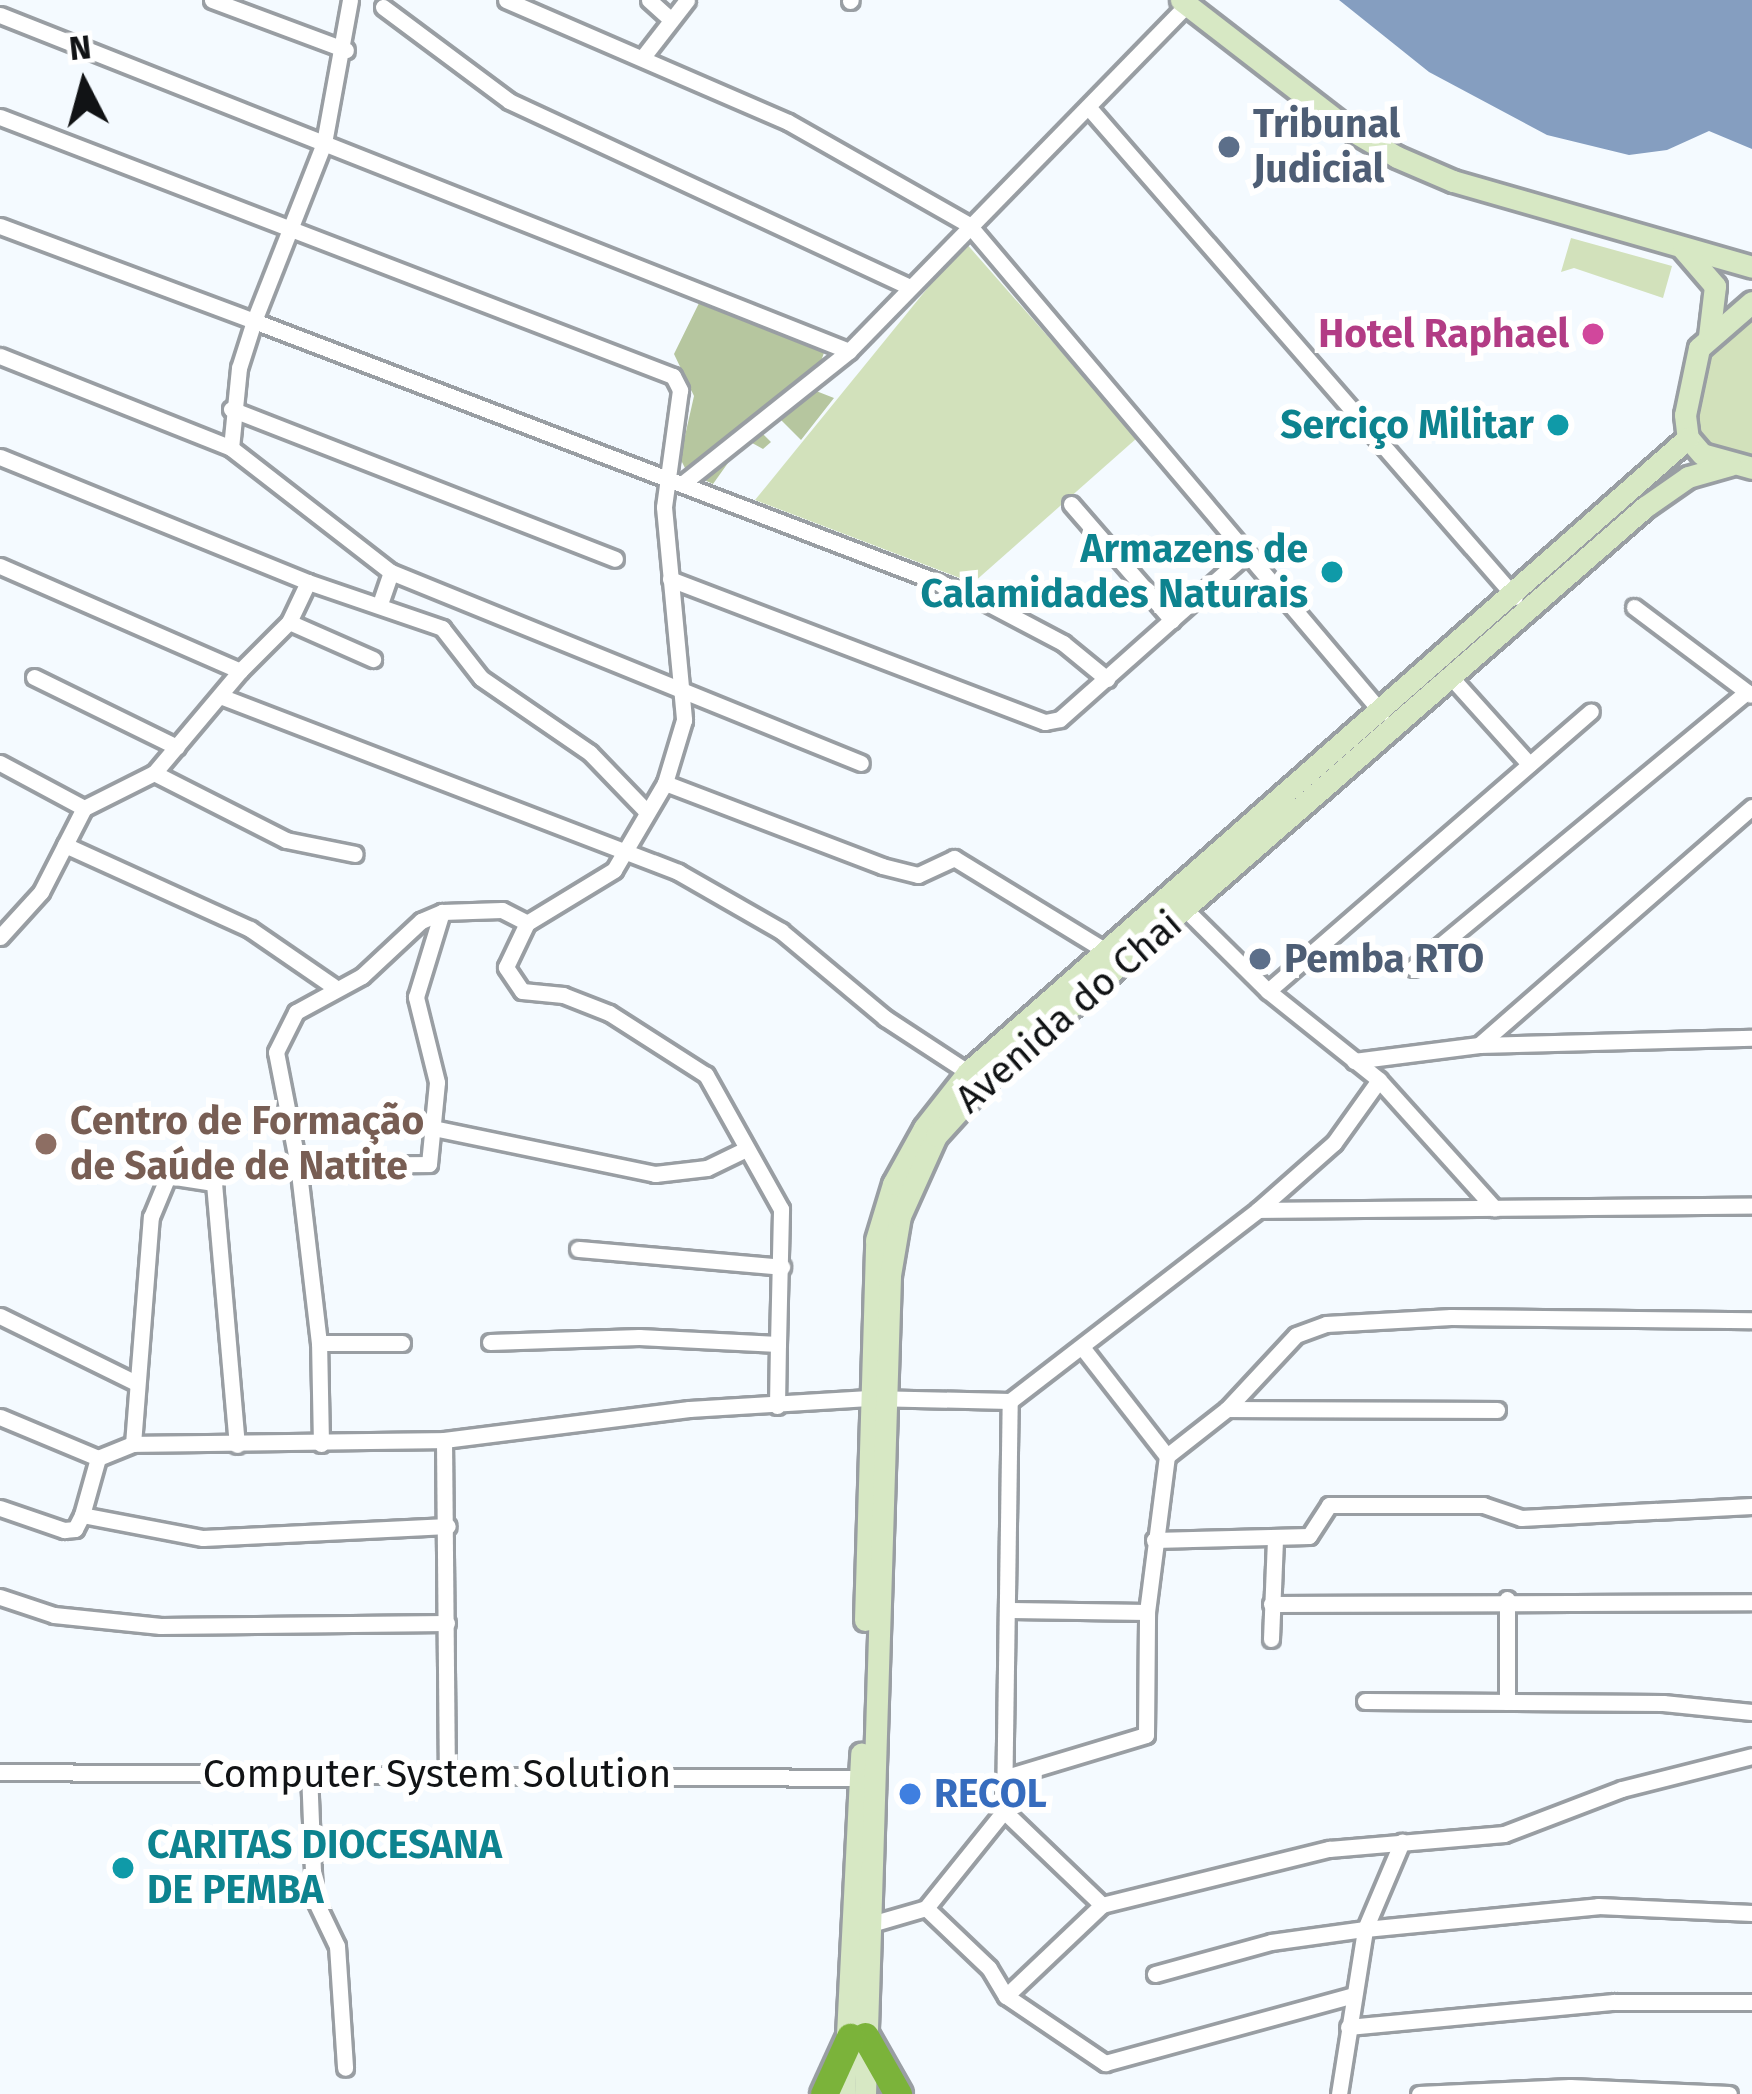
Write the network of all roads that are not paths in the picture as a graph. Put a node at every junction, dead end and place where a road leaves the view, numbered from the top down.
1 (212, 0) edge
2 (506, 0) edge
3 (649, 0) edge
4 (687, 0) edge
5 (1184, 2) edge
6 (387, 4) edge
7 (351, 6) edge
8 (0, 15) edge
9 (668, 17) junction
10 (346, 50) junction
11 (643, 57) junction
12 (1090, 109) junction
13 (0, 117) edge
14 (324, 143) junction
15 (969, 225) junction
16 (0, 226) edge
17 (291, 229) junction
18 (1681, 247) junction
19 (1752, 267) edge
20 (910, 287) junction
21 (1752, 302) edge
22 (254, 321) junction
23 (1708, 336) junction
24 (849, 351) junction
25 (0, 356) edge
26 (231, 409) junction
27 (1688, 438) junction
28 (230, 448) junction
29 (0, 457) edge
30 (1741, 466) edge
31 (665, 476) junction
32 (682, 484) junction
33 (1071, 504) dead end
34 (1245, 555) junction
35 (615, 560) dead end
36 (0, 566) edge
37 (392, 572) junction
38 (670, 579) junction
39 (308, 582) junction
40 (1515, 597) junction
41 (380, 604) junction
42 (1634, 607) dead end
43 (1172, 620) junction
44 (289, 622) junction
45 (374, 659) dead end
46 (240, 671) junction
47 (1450, 675) junction
48 (34, 677) dead end
49 (1107, 679) junction
50 (680, 686) junction
51 (1750, 694) edge
52 (220, 696) junction
53 (1591, 711) dead end
54 (1382, 713) junction
55 (177, 747) junction
56 (0, 763) edge
57 (861, 764) dead end
58 (1529, 764) junction
59 (154, 773) junction
60 (665, 782) junction
61 (1752, 807) edge
62 (84, 808) junction
63 (647, 812) junction
64 (65, 844) junction
65 (625, 851) junction
66 (355, 854) dead end
67 (1185, 909) junction
68 (442, 912) junction
69 (527, 923) junction
70 (0, 937) edge
71 (1109, 953) junction
72 (1413, 968) dead end
73 (333, 986) junction
74 (1268, 991) junction
75 (1752, 1039) edge
76 (1479, 1045) junction
77 (1354, 1061) junction
78 (976, 1077) junction
79 (1379, 1080) junction
80 (438, 1129) junction
81 (742, 1151) junction
82 (298, 1165) junction
83 (1752, 1206) edge
84 (1495, 1209) junction
85 (1258, 1210) junction
86 (578, 1249) dead end
87 (782, 1267) junction
88 (0, 1316) edge
89 (1752, 1320) edge
90 (490, 1342) dead end
91 (319, 1343) junction
92 (402, 1343) dead end
93 (778, 1344) junction
94 (1082, 1347) junction
95 (136, 1382) junction
96 (878, 1398) junction
97 (1010, 1401) junction
98 (777, 1406) junction
99 (1227, 1409) junction
100 (1497, 1409) dead end
101 (0, 1417) edge
102 (444, 1440) junction
103 (133, 1444) junction
104 (321, 1444) junction
105 (237, 1445) junction
106 (1167, 1456) junction
107 (98, 1458) junction
108 (1752, 1506) edge
109 (0, 1508) edge
110 (82, 1515) junction
111 (448, 1526) junction
112 (1154, 1540) junction
113 (1275, 1540) junction
114 (0, 1597) edge
115 (1507, 1599) junction
116 (1752, 1602) edge
117 (1271, 1604) junction
118 (1011, 1610) junction
119 (1147, 1612) junction
120 (447, 1623) junction
121 (1270, 1639) dead end
122 (1365, 1701) dead end
123 (1507, 1702) junction
124 (1752, 1715) edge
125 (1752, 1756) edge
126 (447, 1771) junction
127 (0, 1772) edge
128 (309, 1772) junction
129 (1010, 1776) junction
130 (867, 1779) junction
131 (1004, 1811) junction
132 (1402, 1842) junction
133 (1102, 1905) junction
134 (926, 1908) junction
135 (1752, 1913) edge
136 (871, 1924) junction
137 (1364, 1930) junction
138 (1155, 1974) dead end
139 (1354, 1995) junction
140 (1006, 1996) junction
141 (1752, 2002) edge
142 (1348, 2027) junction
143 (858, 2037) junction
144 (345, 2068) dead end
145 (824, 2094) edge
146 (844, 2094) edge
147 (865, 2094) edge
148 (898, 2094) edge
149 (1339, 2094) edge
150 (1419, 2094) edge
151 (1729, 2094) edge

1 - 10 street
2 - 11 street
3 - 9 street
4 - 9 street
5 - 12 street
5 - 18 main road
6 - 7 street
6 - 20 street
7 - 10 street
8 - 14 street
9 - 11 street
10 - 14 street
11 - 15 street
12 - 15 street
12 - 40 street
13 - 17 street
14 - 17 street
14 - 24 street
15 - 20 street
15 - 34 street
16 - 22 street
17 - 22 street
17 - 31 street
18 - 19 main road
18 - 23 main road
20 - 24 street
21 - 23 main road
22 - 26 street
22 - 31 street
23 - 27 main road
24 - 32 street
25 - 28 street
26 - 28 street
26 - 35 street
27 - 30 main road, Avenida do Chai
27 - 40 main road, Avenida do Chai
28 - 37 street
29 - 39 street
30 - 47 main road, Avenida do Chai
31 - 32 street
31 - 38 street
32 - 49 street
33 - 43 street
34 - 43 street
34 - 54 street
36 - 46 street
37 - 41 street
37 - 50 street
38 - 49 street
38 - 50 street
39 - 41 street
39 - 44 street
40 - 54 main road, Avenida do Chai
41 - 63 street
42 - 51 street
43 - 49 street
44 - 45 street
44 - 46 street
46 - 52 street
47 - 58 street
47 - 67 main road, Avenida do Chai
48 - 55 street
50 - 57 street
50 - 60 street
51 - 72 street
52 - 55 street
52 - 65 street
53 - 58 street
54 - 71 main road, Avenida do Chai
55 - 59 street
56 - 62 street
58 - 74 street
59 - 62 street
59 - 66 street
60 - 63 street
60 - 71 street
61 - 76 street
62 - 64 street
63 - 65 street
64 - 70 street
64 - 73 street
65 - 69 street
65 - 78 street
67 - 74 street
67 - 78 main road, Avenida do Chai
68 - 69 street
68 - 73 street
68 - 80 street
69 - 81 street
71 - 78 main road, Avenida do Chai
73 - 82 street
74 - 77 street
75 - 76 street
76 - 77 street
77 - 79 street
78 - 96 main road, Avenida do Chai
79 - 84 street
79 - 85 street
80 - 81 street
80 - 82 street
81 - 87 street
82 - 91 street
83 - 84 street
84 - 85 street
85 - 94 street
86 - 87 street
87 - 93 street
88 - 95 street
89 - 99 street
90 - 93 street
91 - 92 street
91 - 104 street
93 - 98 street
94 - 97 street
94 - 106 street
95 - 103 street
95 - 105 street
96 - 97 street
96 - 98 street
96 - 130 main road, Avenida do Chai
97 - 118 street
98 - 102 street
99 - 100 street
99 - 106 street
101 - 107 street
102 - 104 street
102 - 111 street
103 - 105 street
103 - 107 street
104 - 105 street
106 - 112 street
107 - 110 street
108 - 113 street
109 - 110 street
110 - 111 street
111 - 120 street
112 - 113 street
112 - 119 street
113 - 117 street
114 - 120 street
115 - 116 street
115 - 117 street
115 - 123 street
117 - 121 street
118 - 119 street
118 - 129 street
119 - 129 street
120 - 126 street
122 - 123 street
123 - 124 street
125 - 132 street
126 - 128 street, Computer System Solution
126 - 130 street, Computer System Solution
127 - 128 street, Computer System Solution
128 - 144 street
129 - 131 street
130 - 136 main road, Avenida do Chai
130 - 143 main road, Avenida do Chai
131 - 133 street
131 - 134 street
132 - 133 street
132 - 137 street
133 - 140 street
134 - 136 street
134 - 140 street
135 - 137 street
136 - 143 main road, Avenida do Chai
137 - 138 street
137 - 139 street
139 - 140 street
139 - 142 street
141 - 142 street
142 - 149 street
143 - 145 highway
143 - 146 main road, Avenida do Chai
143 - 147 main road, Avenida do Chai
143 - 148 highway
150 - 151 street

